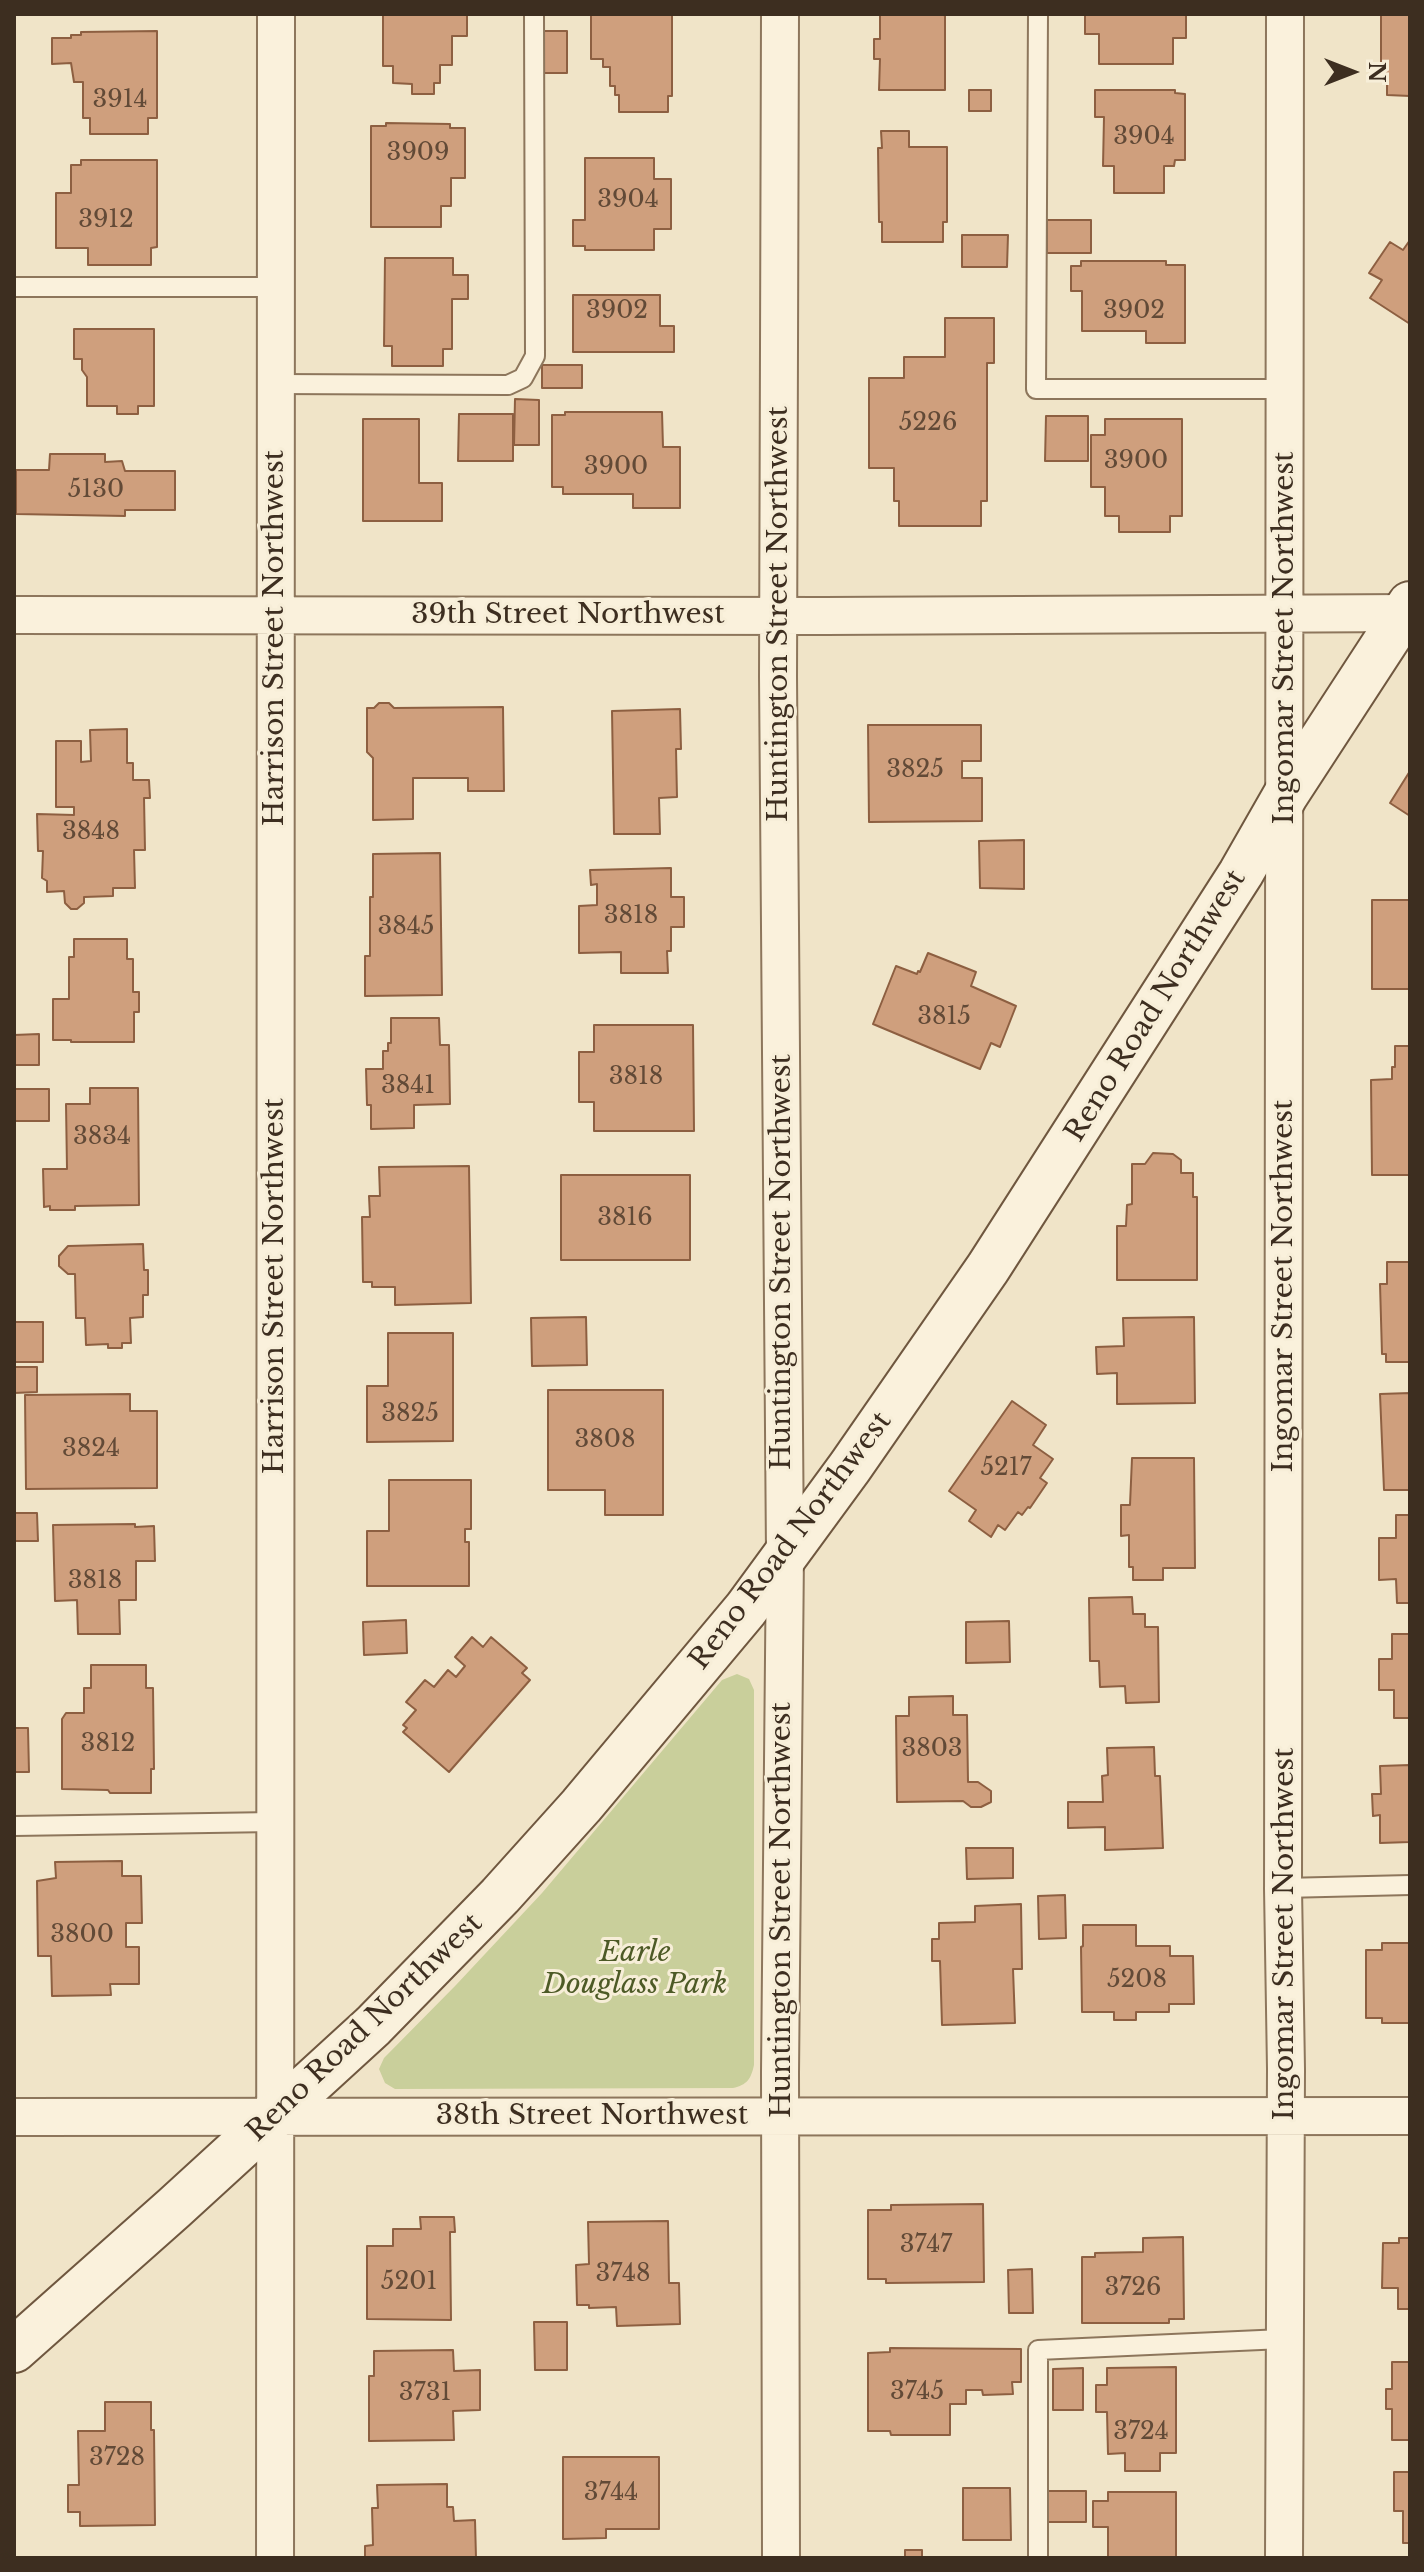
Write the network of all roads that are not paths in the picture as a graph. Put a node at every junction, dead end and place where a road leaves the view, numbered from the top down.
1 (276, 14) edge
2 (534, 14) edge
3 (780, 14) edge
4 (1038, 14) edge
5 (1285, 14) edge
6 (14, 287) edge
7 (275, 287) junction
8 (275, 384) junction
9 (1284, 389) junction
10 (1408, 610) edge
11 (1284, 613) junction
12 (14, 615) edge
13 (275, 615) junction
14 (778, 616) junction
15 (1285, 796) junction
16 (785, 1554) junction
17 (274, 1822) junction
18 (14, 1826) edge
19 (1410, 1885) edge
20 (1283, 1888) junction
21 (780, 2115) junction
22 (1286, 2115) junction
23 (1410, 2116) edge
24 (14, 2117) edge
25 (274, 2117) junction
26 (1283, 2339) junction
27 (14, 2350) edge
28 (275, 2558) edge
29 (781, 2558) edge
30 (1038, 2558) edge
31 (1284, 2558) edge

1 - 7 street, Harrison Street Northwest
2 - 8 lane
3 - 14 street, Huntington Street Northwest
4 - 9 lane
5 - 9 street, Ingomar Street Northwest
6 - 7 lane
7 - 8 street, Harrison Street Northwest
8 - 13 street, Harrison Street Northwest
9 - 11 street, Ingomar Street Northwest
10 - 11 street, 39th Street Northwest
10 - 15 main road, Reno Road Northwest
11 - 14 street, 39th Street Northwest
11 - 15 street, Ingomar Street Northwest
12 - 13 street, 39th Street Northwest
13 - 14 street, 39th Street Northwest
13 - 17 street, Harrison Street Northwest
14 - 16 street, Huntington Street Northwest
15 - 16 main road, Reno Road Northwest
15 - 20 street, Ingomar Street Northwest
16 - 21 street, Huntington Street Northwest
16 - 25 main road, Reno Road Northwest
17 - 18 lane
17 - 25 street, Harrison Street Northwest
19 - 20 lane
20 - 22 street, Ingomar Street Northwest
21 - 22 street, 38th Street Northwest
21 - 25 street, 38th Street Northwest
21 - 29 street, Huntington Street Northwest
22 - 23 street, 38th Street Northwest
22 - 26 street, Ingomar Street Northwest
24 - 25 street, 38th Street Northwest
25 - 27 main road, Reno Road Northwest
25 - 28 street, Harrison Street Northwest
26 - 30 lane
26 - 31 street, Ingomar Street Northwest

